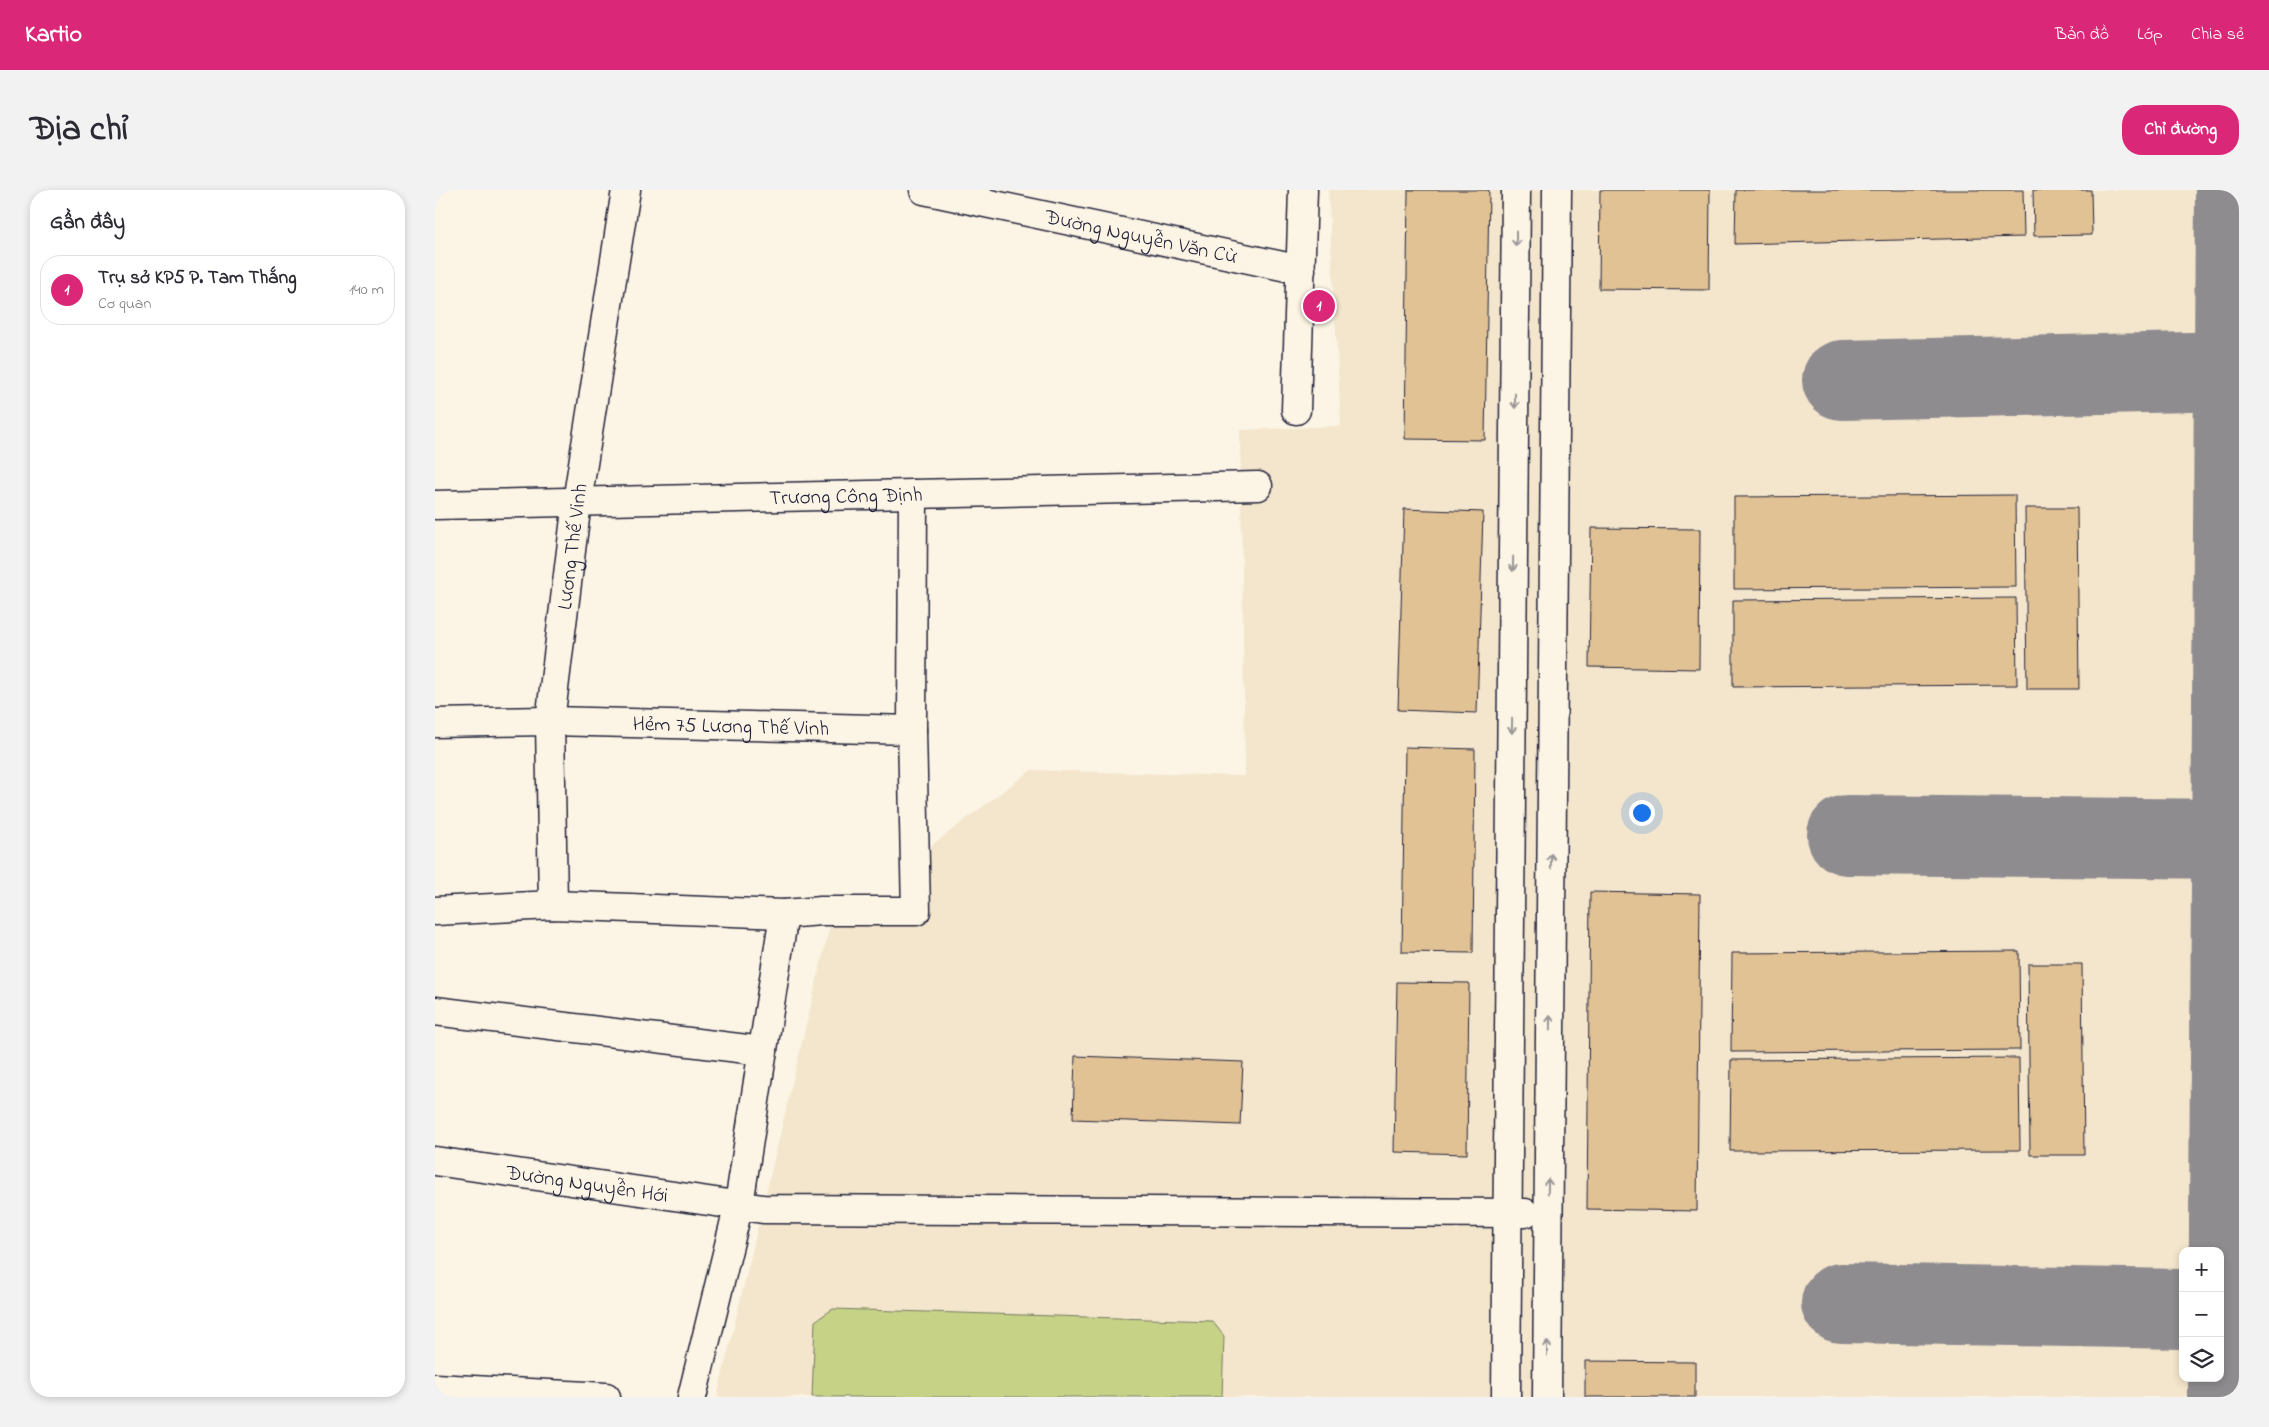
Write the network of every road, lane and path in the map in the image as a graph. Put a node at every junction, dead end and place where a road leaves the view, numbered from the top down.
1 (626, 190) edge
2 (924, 190) edge
3 (1303, 190) edge
4 (1516, 190) edge
5 (1557, 190) edge
6 (1301, 270) junction
7 (1296, 410) dead end
8 (1258, 486) dead end
9 (913, 494) junction
10 (577, 502) junction
11 (435, 505) edge
12 (550, 721) junction
13 (435, 723) edge
14 (912, 730) junction
15 (553, 905) junction
16 (435, 911) edge
17 (784, 914) junction
18 (435, 1011) edge
19 (763, 1051) junction
20 (435, 1161) edge
21 (751, 1207) junction
22 (1507, 1213) junction
23 (1548, 1213) junction
24 (435, 1388) edge
25 (606, 1397) edge
26 (692, 1397) edge
27 (1506, 1397) edge
28 (1547, 1397) edge

1 - 10 street, Lương Thế Vinh
2 - 6 street, Đường Nguyễn Văn Cừ
3 - 6 street
4 -> 22 street
23 -> 5 street
6 - 7 street
8 - 9 street, Trương Công Định
9 - 10 street, Trương Công Định
9 - 14 street
10 - 11 street, Trương Công Định
10 - 12 street, Lương Thế Vinh
12 - 13 street, Hẻm 75 Lương Thế Vinh
12 - 14 street, Hẻm 75 Lương Thế Vinh
12 - 15 street, Lương Thế Vinh
14 - 17 street
15 - 16 street
15 - 17 street
17 - 19 street
18 - 19 street
19 - 21 street
20 - 21 street, Đường Nguyễn Hới
21 - 22 street, Đường Nguyễn Hới
21 - 26 street
22 - 23 street, Đường Nguyễn Hới
22 - 27 street
28 -> 23 street
24 - 25 street

